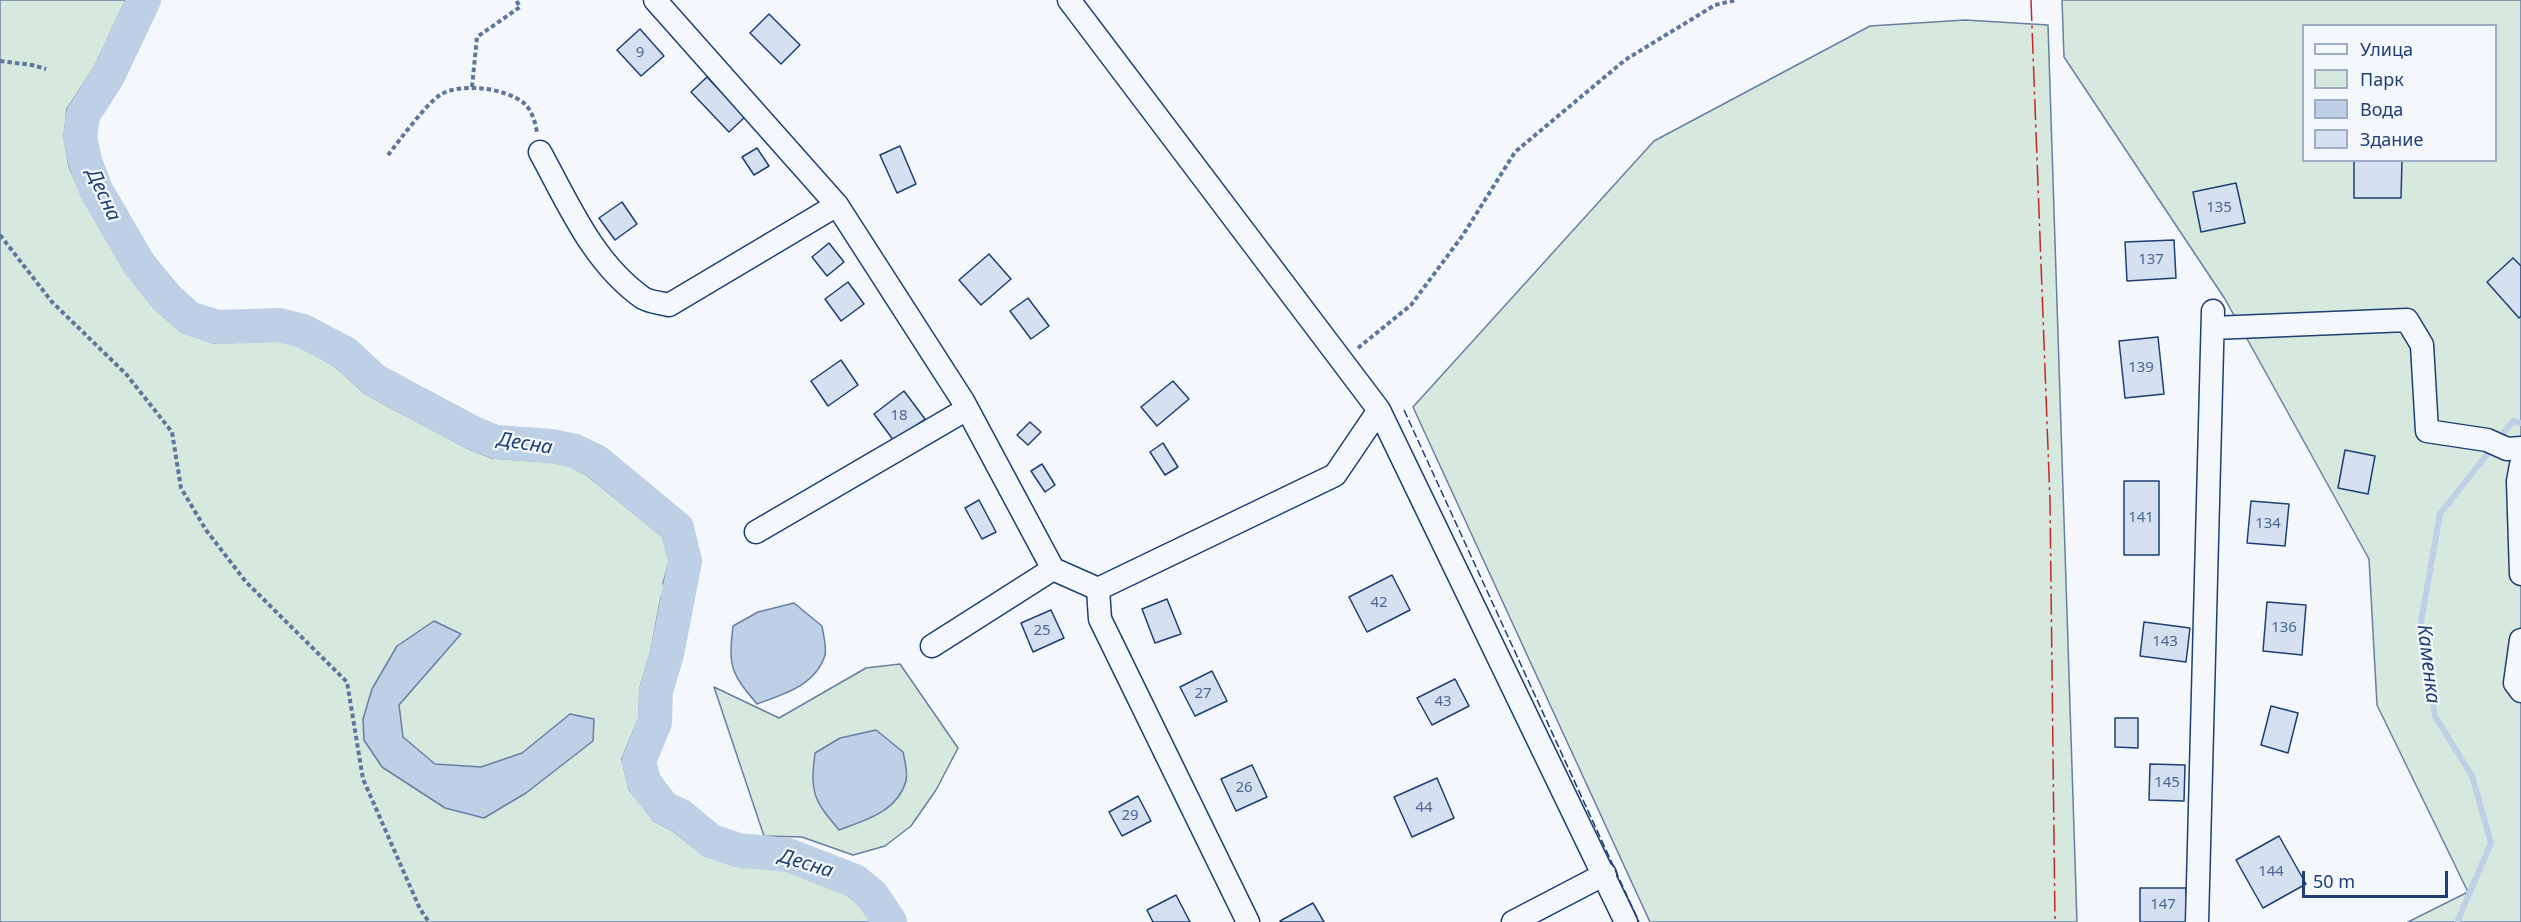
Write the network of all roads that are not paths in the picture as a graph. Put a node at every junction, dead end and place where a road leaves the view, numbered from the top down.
1 (655, 0) edge
2 (1069, 0) edge
3 (540, 152) road end
4 (837, 205) junction
5 (967, 409) junction
6 (1379, 410) junction
7 (2509, 451) edge
8 (756, 532) dead end
9 (1053, 569) junction
10 (2521, 574) edge
11 (1098, 589) junction
12 (2521, 640) edge
13 (932, 646) dead end
14 (2521, 691) edge
15 (1605, 874) junction
16 (1248, 922) edge
17 (1513, 922) edge
18 (1626, 922) edge
19 (2197, 922) edge

1 - 4 street
2 - 6 street
3 - 4 street
4 - 5 street
5 - 8 street
5 - 9 street
6 - 11 street
6 - 15 street
7 - 10 street
7 - 19 street
9 - 11 street
9 - 13 street
11 - 16 street
12 - 14 street
15 - 17 street
15 - 18 street

